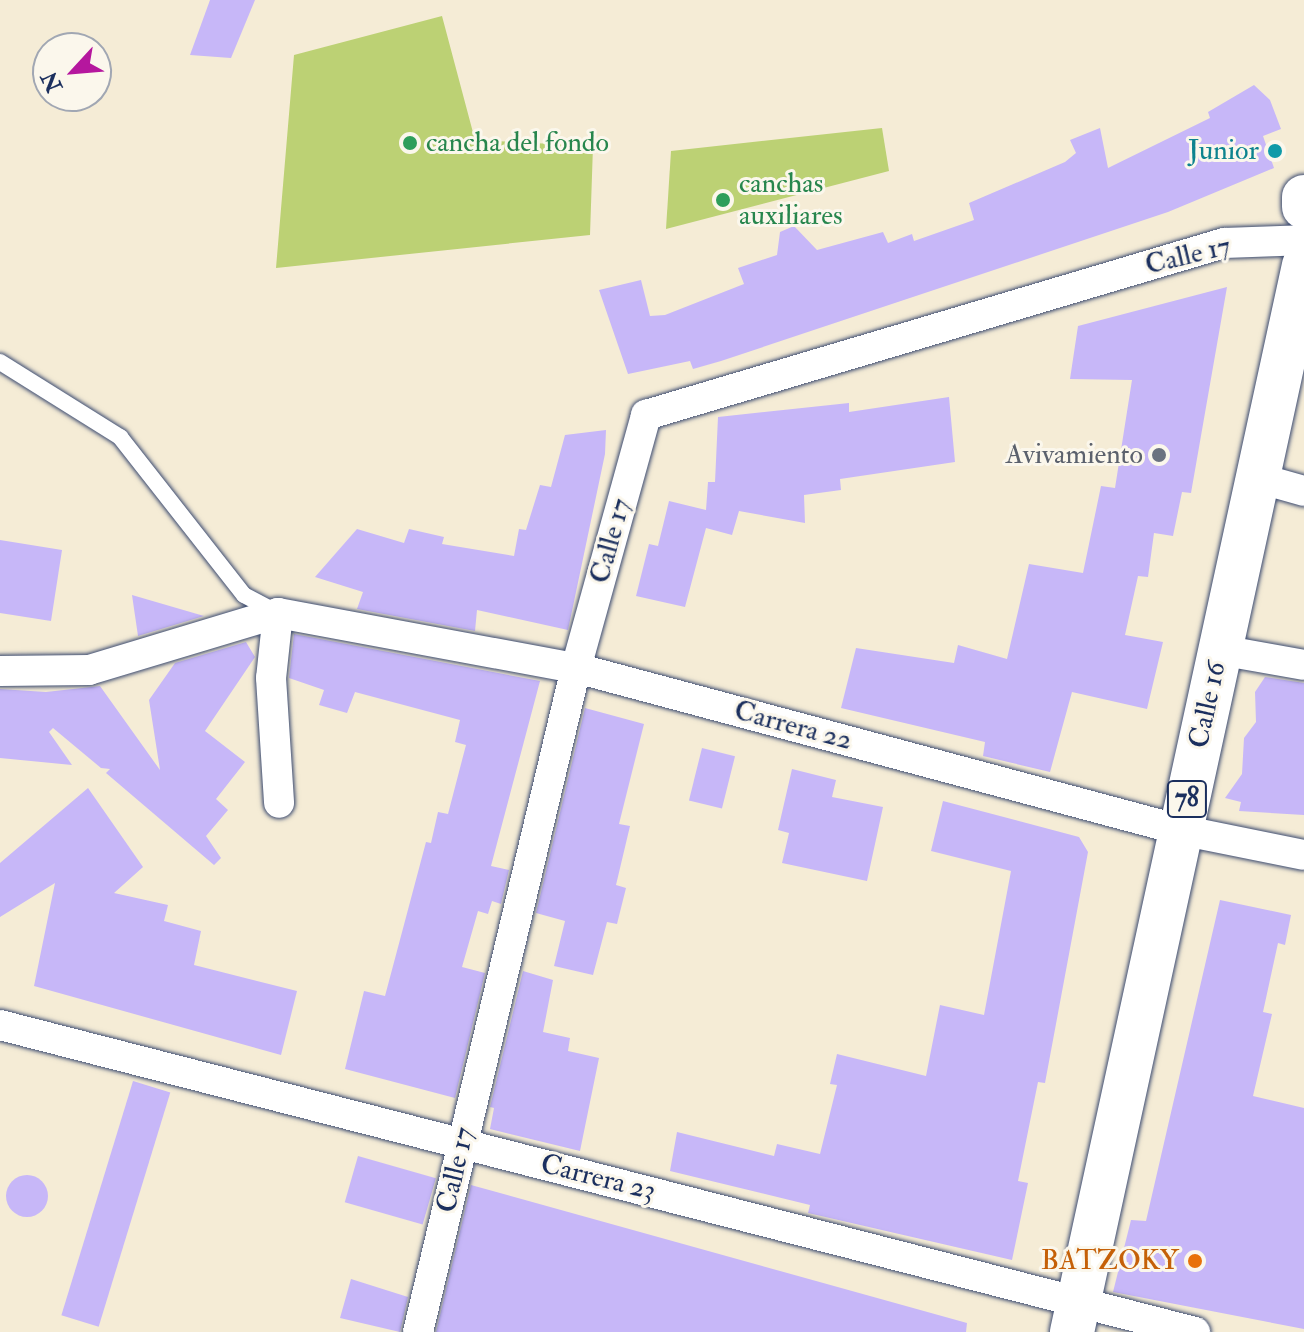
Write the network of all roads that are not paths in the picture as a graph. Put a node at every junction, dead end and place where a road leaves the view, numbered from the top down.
1 (1304, 197) edge
2 (1304, 207) edge
3 (1304, 240) edge
4 (1304, 265) edge
5 (0, 362) edge
6 (1258, 478) junction
7 (1304, 491) edge
8 (278, 613) junction
9 (1220, 650) junction
10 (1304, 665) edge
11 (576, 668) junction
12 (0, 671) edge
13 (279, 803) dead end
14 (1180, 830) junction
15 (1304, 855) edge
16 (0, 1025) edge
17 (463, 1144) junction
18 (1075, 1317) edge
19 (418, 1332) edge
20 (1195, 1332) edge

1 - 2 highway
3 - 11 street, Calle 17
4 - 6 highway, Calle 16 / 78
5 - 8 lane
6 - 7 street
6 - 9 highway, Calle 16 / 78
8 - 11 street, Carrera 22
8 - 12 street
8 - 13 street
9 - 10 street
9 - 14 highway, Calle 16 / 78
11 - 14 street, Carrera 22
11 - 17 street, Calle 17
14 - 15 street, Carrera 22
14 - 18 highway, Calle 16 / 78
16 - 17 street, Carrera 23
17 - 18 street, Carrera 23
17 - 19 street, Calle 17
18 - 20 street, Carrera 23

